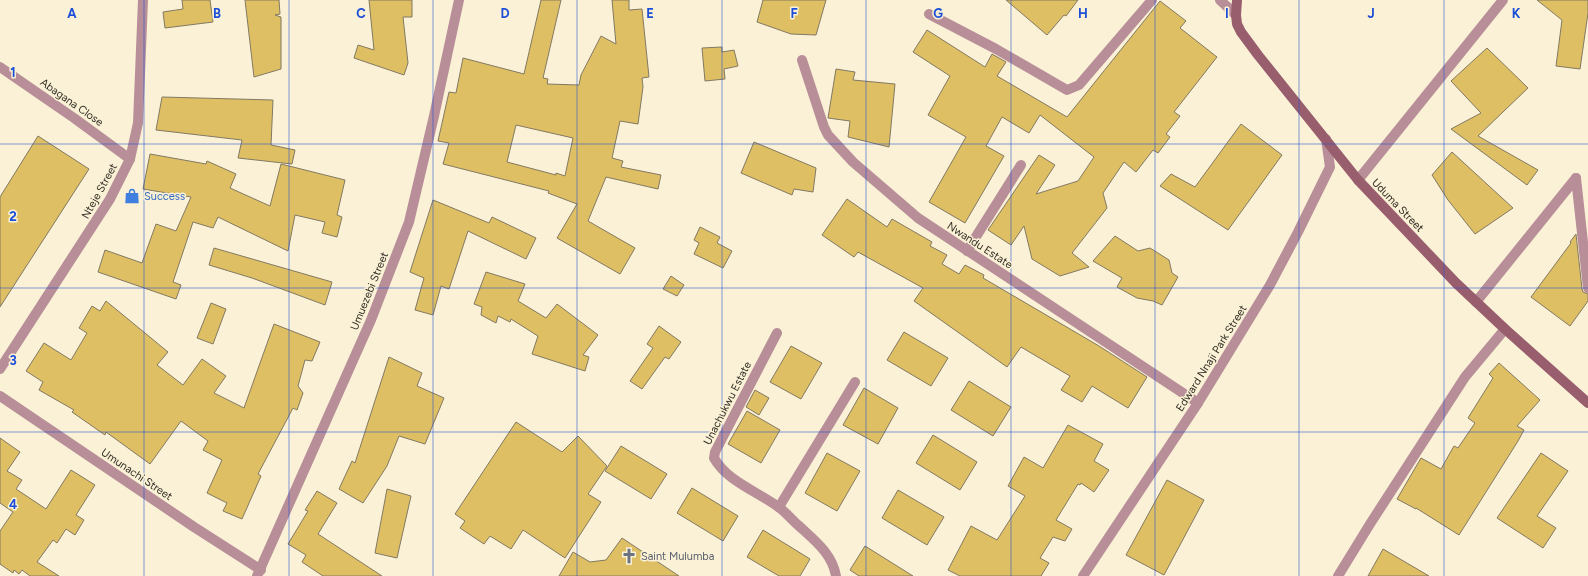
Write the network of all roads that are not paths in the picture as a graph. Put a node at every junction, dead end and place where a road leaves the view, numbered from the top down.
1 (143, 0) edge
2 (459, 0) edge
3 (1152, 0) edge
4 (1220, 0) edge
5 (1237, 0) edge
6 (1503, 0) edge
7 (930, 14) dead end
8 (1236, 15) junction
9 (802, 60) dead end
10 (0, 67) edge
11 (1326, 139) junction
12 (130, 159) junction
13 (1021, 165) dead end
14 (1358, 180) junction
15 (967, 251) junction
16 (1588, 288) edge
17 (1476, 302) junction
18 (1504, 329) junction
19 (777, 332) dead end
20 (0, 369) edge
21 (855, 382) dead end
22 (0, 396) edge
23 (1198, 403) junction
24 (1588, 403) edge
25 (778, 507) junction
26 (259, 573) edge
27 (836, 576) edge
28 (1083, 576) edge
29 (1338, 576) edge

1 - 12 street, Nteje Street
2 - 26 street, Umuezebi Street
3 - 7 street
4 - 8 street, Uduma Street
5 - 8 street
6 - 14 street
8 - 11 street, Uduma Street
9 - 15 street, Nwandu Estate
10 - 12 street, Abagana Close
11 - 14 street, Uduma Street
11 - 23 street, Edward Nnaji Park Street
12 - 20 street, Nteje Street
13 - 15 street
14 - 17 street, Uduma Street
15 - 23 street, Nwandu Estate
16 - 17 street
17 - 18 street, Uduma Street
18 - 24 street, Uduma Street
18 - 29 street
19 - 25 street, Unachukwu Estate
21 - 25 street
22 - 26 street, Umunachi Street
23 - 28 street, Edward Nnaji Park Street
25 - 27 street, Unachukwu Estate

